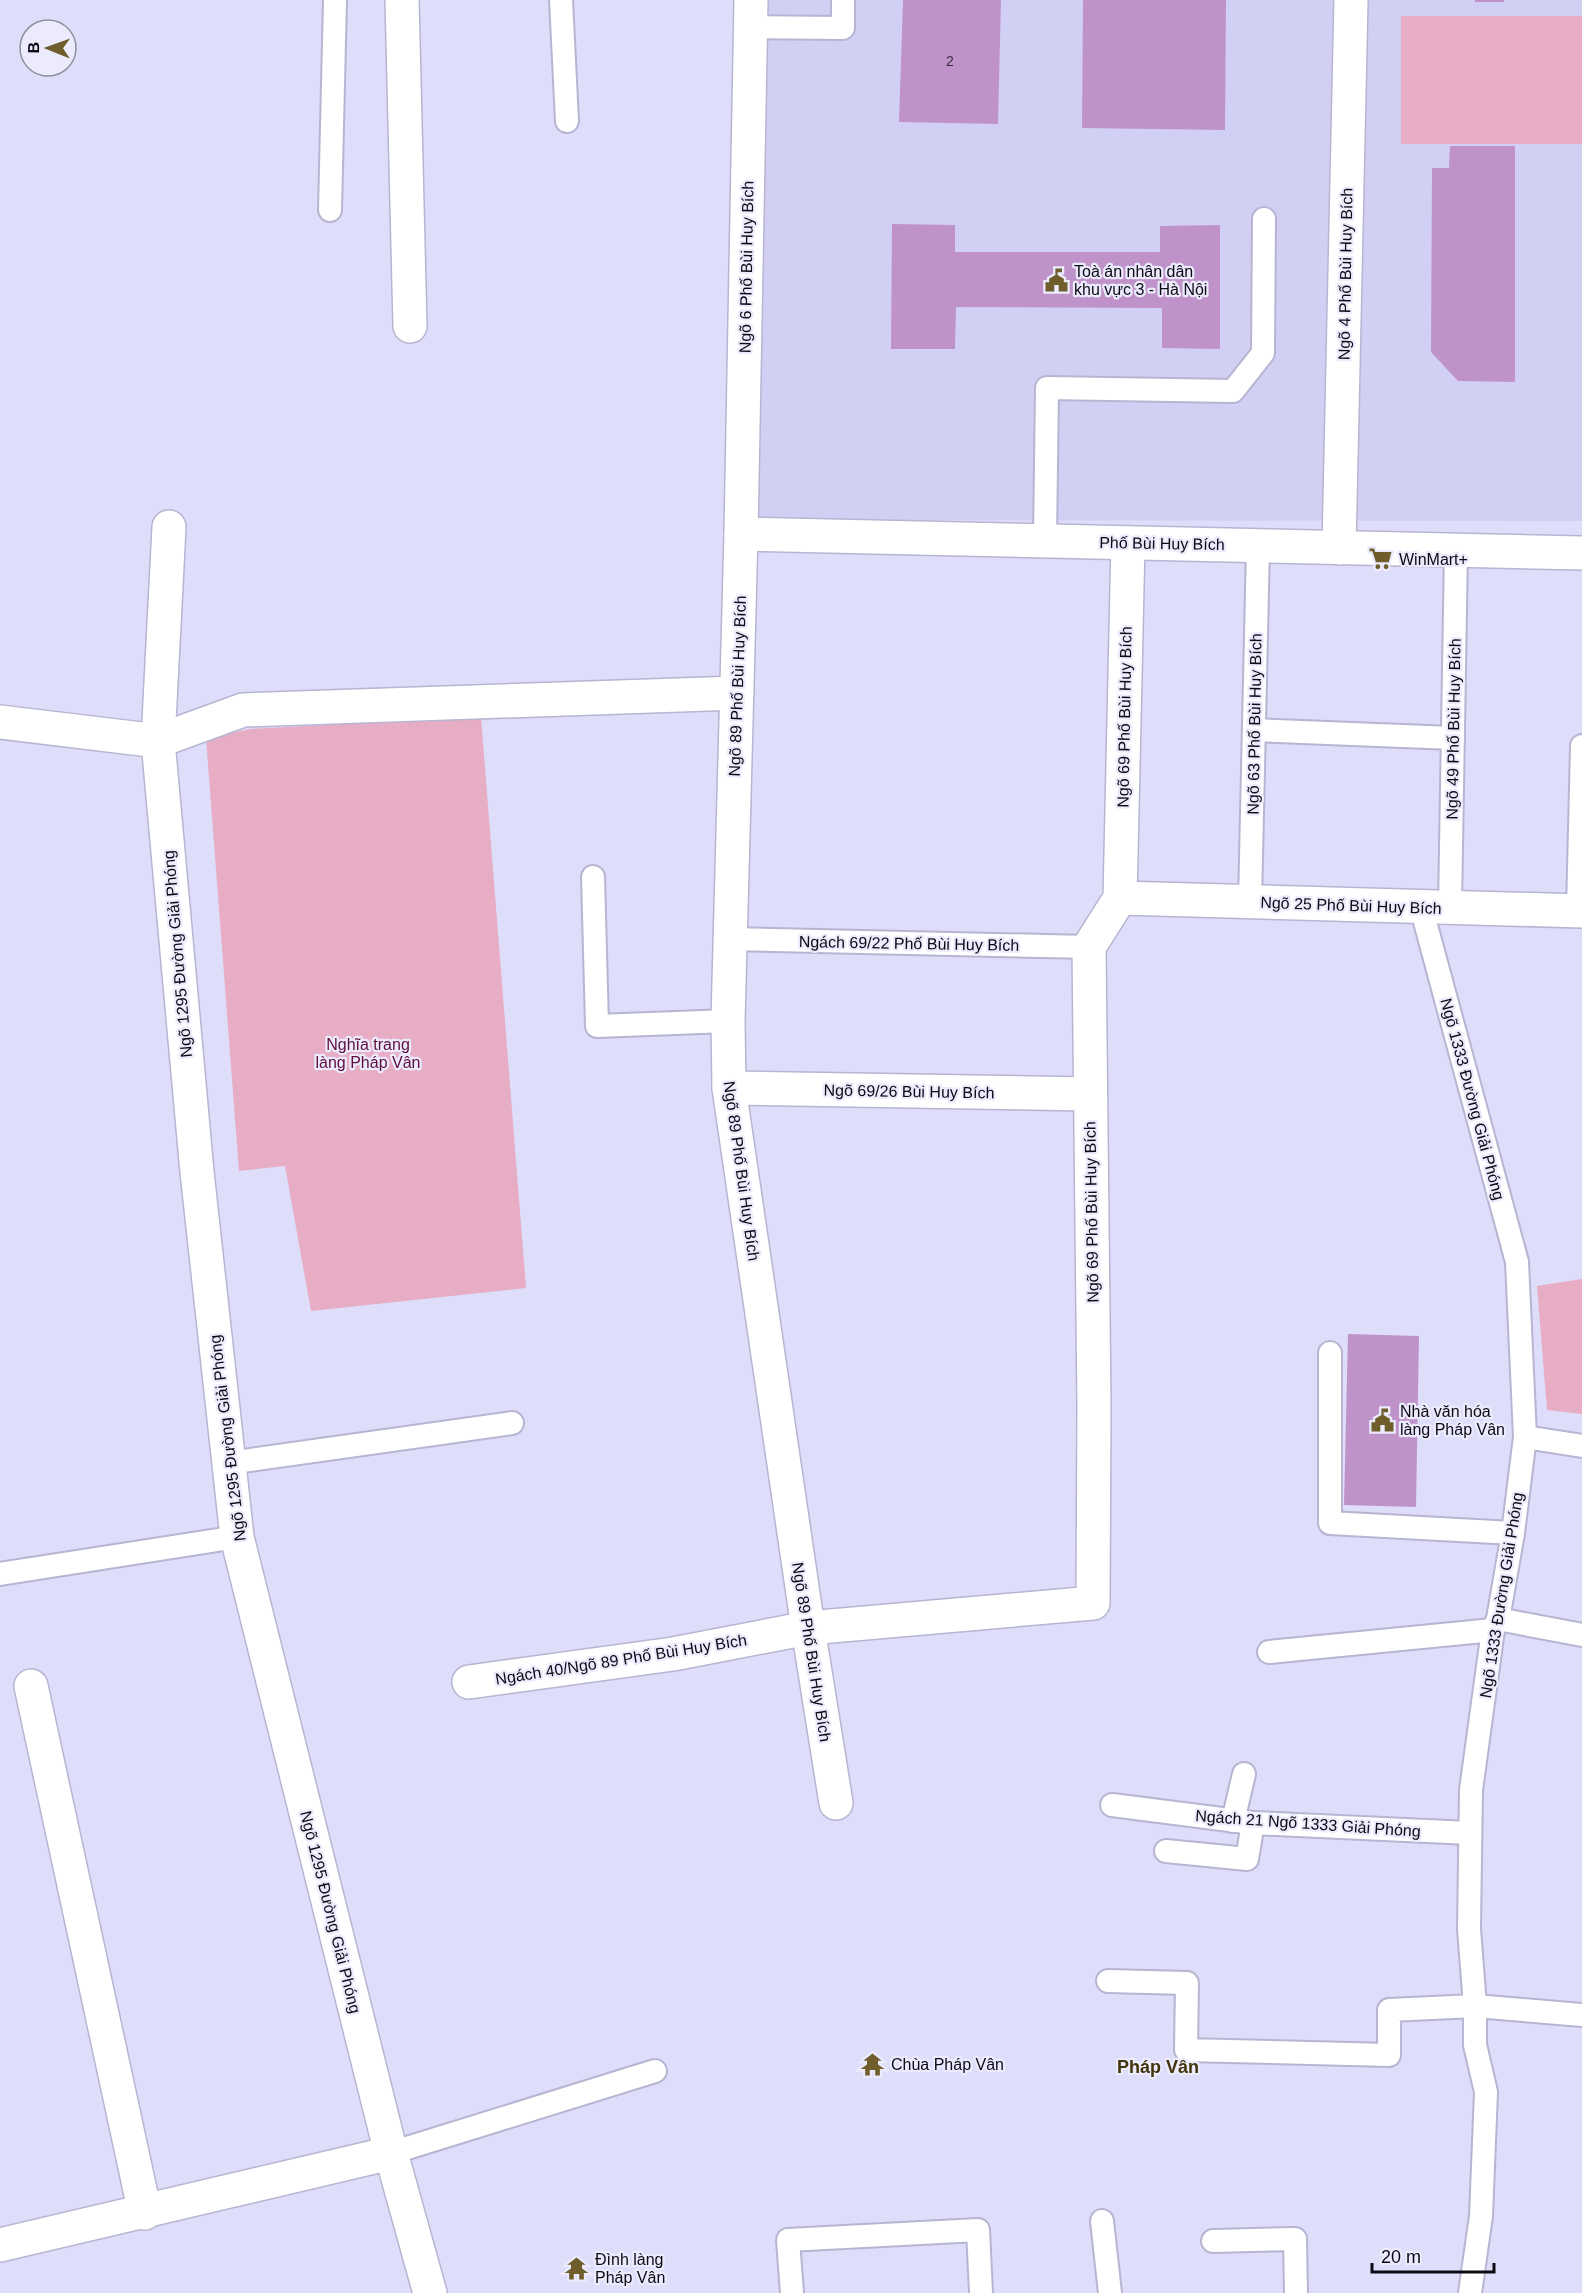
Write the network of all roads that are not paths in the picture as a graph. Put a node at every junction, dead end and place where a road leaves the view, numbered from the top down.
1 (335, 0) edge
2 (402, 0) edge
3 (561, 0) edge
4 (843, 0) edge
5 (1351, 0) edge
6 (751, 13) edge
7 (567, 121) dead end
8 (330, 210) dead end
9 (1264, 219) dead end
10 (410, 326) dead end
11 (169, 527) dead end
12 (741, 534) junction
13 (1045, 541) junction
14 (1128, 543) junction
15 (1258, 546) junction
16 (1338, 548) junction
17 (1456, 550) junction
18 (1582, 553) edge
19 (737, 693) junction
20 (0, 722) edge
21 (1254, 730) junction
22 (1453, 738) junction
23 (158, 741) junction
24 (1582, 746) edge
25 (593, 877) dead end
26 (1120, 898) junction
27 (1250, 902) junction
28 (1435, 907) junction
29 (1580, 911) edge
30 (730, 939) junction
31 (1089, 947) junction
32 (728, 1020) junction
33 (729, 1088) junction
34 (1089, 1094) junction
35 (1330, 1353) dead end
36 (512, 1423) dead end
37 (1525, 1437) junction
38 (1582, 1446) edge
39 (229, 1463) junction
40 (1513, 1533) junction
41 (237, 1537) junction
42 (0, 1574) edge
43 (1496, 1624) junction
44 (808, 1628) junction
45 (1582, 1635) edge
46 (1269, 1652) dead end
47 (469, 1682) dead end
48 (31, 1686) dead end
49 (1244, 1774) dead end
50 (836, 1803) dead end
51 (1112, 1805) dead end
52 (1243, 1822) junction
53 (1470, 1833) junction
54 (1166, 1851) dead end
55 (1108, 1982) dead end
56 (1475, 2006) junction
57 (1582, 2015) edge
58 (655, 2071) dead end
59 (391, 2153) junction
60 (145, 2213) junction
61 (1102, 2221) dead end
62 (1213, 2241) dead end
63 (0, 2245) edge
64 (430, 2293) edge
65 (792, 2293) edge
66 (981, 2293) edge
67 (1110, 2293) edge
68 (1296, 2293) edge
69 (1470, 2293) edge

1 - 8 lane
2 - 10 street
3 - 7 lane
4 - 6 lane
5 - 16 street, Ngõ 4 Phố Bùi Huy Bích
6 - 12 street, Ngõ 6 Phố Bùi Huy Bích
9 - 13 lane
11 - 23 street, Ngõ 1295 Đường Giải Phóng
12 - 13 street, Phố Bùi Huy Bích
12 - 19 street, Ngõ 89 Phố Bùi Huy Bích
13 - 14 street, Phố Bùi Huy Bích
14 - 15 street, Phố Bùi Huy Bích
14 - 26 street, Ngõ 69 Phố Bùi Huy Bích
15 - 16 street, Phố Bùi Huy Bích
15 - 21 lane, Ngõ 63 Phố Bùi Huy Bích
16 - 17 street, Phố Bùi Huy Bích
17 - 18 street, Phố Bùi Huy Bích
17 - 22 lane, Ngõ 49 Phố Bùi Huy Bích
19 - 23 street
19 - 30 street, Ngõ 89 Phố Bùi Huy Bích
20 - 23 street
21 - 22 lane
21 - 27 lane, Ngõ 63 Phố Bùi Huy Bích
22 - 28 lane, Ngõ 49 Phố Bùi Huy Bích
23 - 39 street, Ngõ 1295 Đường Giải Phóng
24 - 29 lane
25 - 32 lane
26 - 27 street, Ngõ 25 Phố Bùi Huy Bích
26 - 31 street
27 - 28 street, Ngõ 25 Phố Bùi Huy Bích
28 - 29 street, Ngõ 25 Phố Bùi Huy Bích
28 - 37 lane, Ngõ 1333 Đường Giải Phóng
30 - 31 lane, Ngách 69/22 Phố Bùi Huy Bích
30 - 32 street, Ngõ 89 Phố Bùi Huy Bích
31 - 34 street, Ngõ 69 Phố Bùi Huy Bích
32 - 33 street, Ngõ 89 Phố Bùi Huy Bích
33 - 34 street, Ngõ 69/26 Bùi Huy Bích
33 - 44 street, Ngõ 89 Phố Bùi Huy Bích
34 - 44 street, Ngõ 69 Phố Bùi Huy Bích
35 - 40 lane
36 - 39 lane
37 - 38 lane
37 - 40 lane, Ngõ 1333 Đường Giải Phóng
39 - 41 street, Ngõ 1295 Đường Giải Phóng
40 - 43 lane, Ngõ 1333 Đường Giải Phóng
41 - 42 lane
41 - 59 street, Ngõ 1295 Đường Giải Phóng
43 - 45 lane
43 - 46 lane
43 - 53 lane, Ngõ 1333 Đường Giải Phóng
44 - 47 street, Ngách 40/Ngõ 89 Phố Bùi Huy Bích
44 - 50 street, Ngõ 89 Phố Bùi Huy Bích
48 - 60 street
49 - 52 lane
51 - 52 lane, Ngách 21 Ngõ 1333 Giải Phóng
52 - 53 lane, Ngách 21 Ngõ 1333 Giải Phóng
52 - 54 lane
53 - 56 lane, Ngõ 1333 Đường Giải Phóng
55 - 56 lane
56 - 57 lane
56 - 69 lane, Ngõ 1333 Đường Giải Phóng
58 - 59 lane
59 - 60 street
59 - 64 street, Ngõ 1295 Đường Giải Phóng
60 - 63 street
61 - 67 lane
62 - 68 lane
65 - 66 lane

